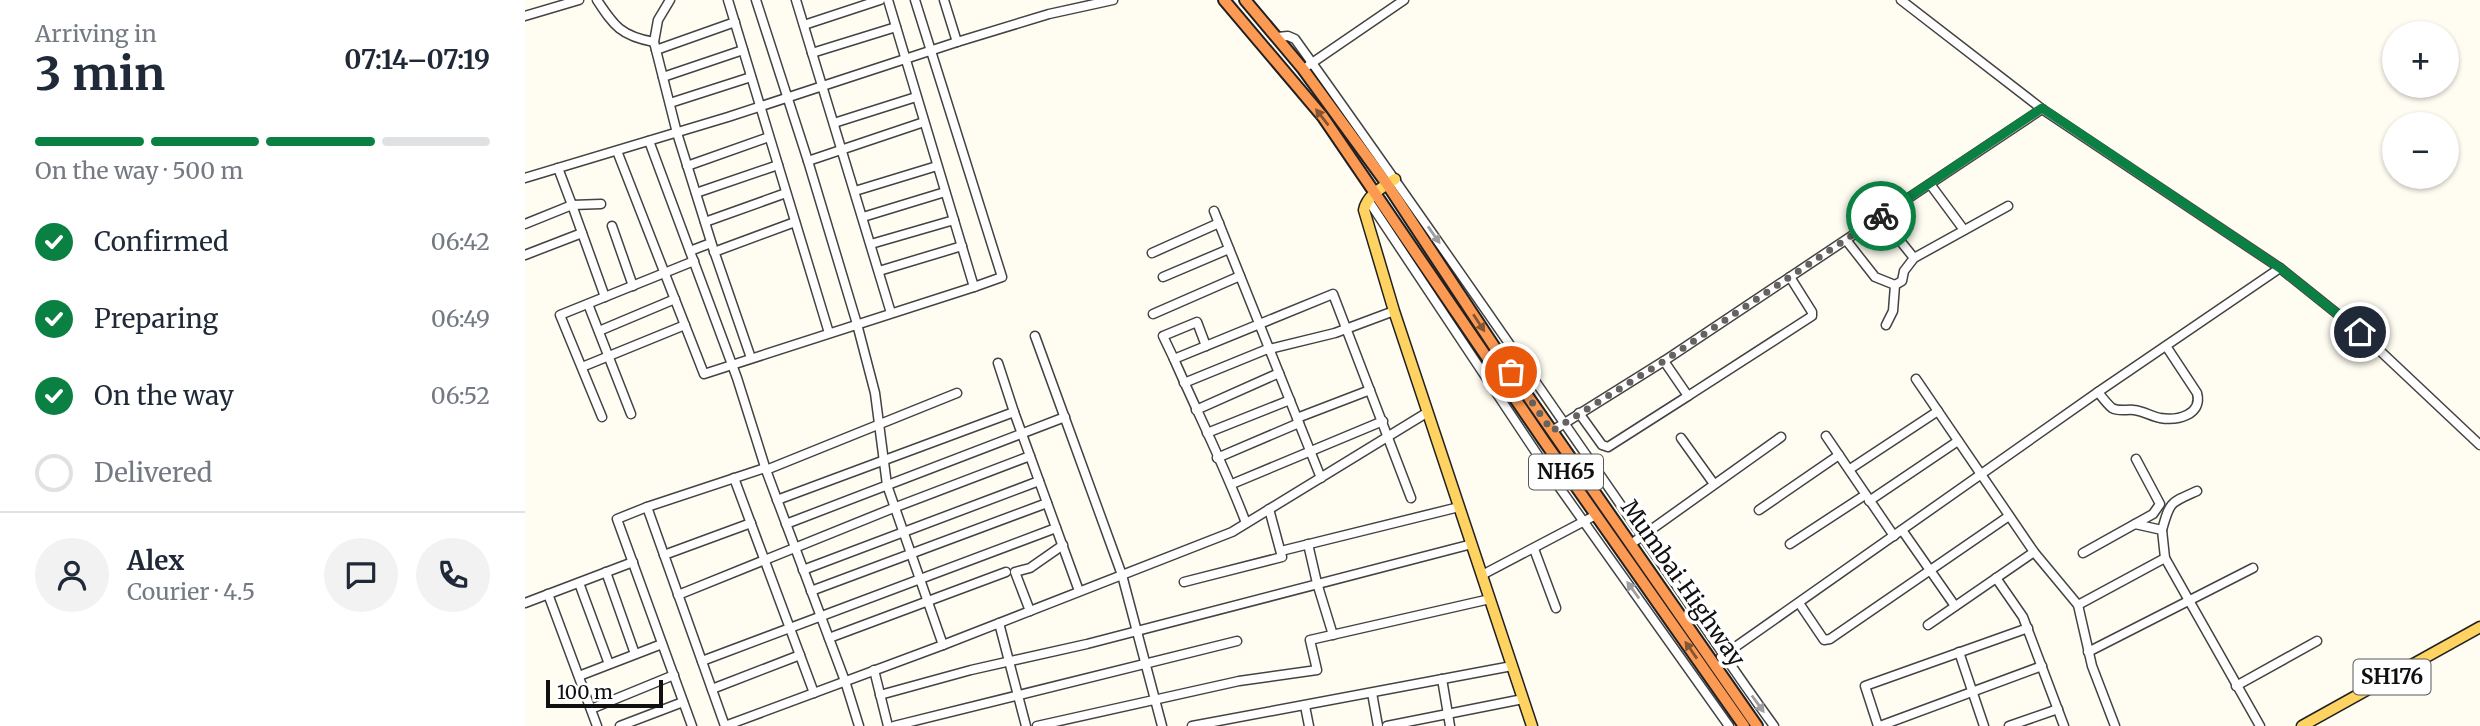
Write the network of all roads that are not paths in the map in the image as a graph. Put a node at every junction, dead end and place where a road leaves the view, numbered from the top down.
1 (579, 0) edge
2 (597, 0) edge
3 (670, 0) edge
4 (728, 0) edge
5 (756, 0) edge
6 (796, 0) edge
7 (880, 0) edge
8 (888, 0) edge
9 (915, 0) edge
10 (944, 0) edge
11 (1113, 0) edge
12 (1224, 0) edge
13 (1245, 0) edge
14 (1404, 0) edge
15 (1901, 0) edge
16 (525, 16) edge
17 (734, 22) junction
18 (804, 25) junction
19 (896, 27) junction
20 (957, 42) junction
21 (655, 46) junction
22 (743, 50) junction
23 (931, 51) junction
24 (812, 53) junction
25 (906, 61) junction
26 (1308, 66) junction
27 (663, 77) junction
28 (751, 77) junction
29 (823, 87) junction
30 (916, 97) junction
31 (787, 98) junction
32 (670, 103) junction
33 (760, 107) junction
34 (2042, 108) junction
35 (924, 122) junction
36 (834, 123) junction
37 (677, 133) junction
38 (769, 137) junction
39 (649, 141) junction
40 (617, 150) junction
41 (842, 150) junction
42 (808, 161) junction
43 (778, 165) junction
44 (687, 166) junction
45 (937, 166) junction
46 (558, 168) junction
47 (525, 178) edge
48 (1391, 182) junction
49 (1930, 184) junction
50 (855, 191) junction
51 (945, 192) junction
52 (696, 193) junction
53 (786, 193) junction
54 (1372, 196) junction
55 (601, 204) dead end
56 (572, 205) junction
57 (2008, 206) dead end
58 (1214, 211) dead end
59 (1881, 216) junction
60 (863, 217) junction
61 (954, 220) junction
62 (705, 222) junction
63 (795, 222) junction
64 (1219, 223) junction
65 (525, 224) edge
66 (612, 226) dead end
67 (1964, 230) junction
68 (582, 233) junction
69 (1846, 240) junction
70 (711, 243) junction
71 (871, 244) junction
72 (962, 246) junction
73 (1229, 249) junction
74 (690, 251) junction
75 (715, 252) junction
76 (1152, 253) dead end
77 (525, 255) edge
78 (1914, 258) junction
79 (694, 261) junction
80 (2280, 268) junction
81 (879, 271) junction
82 (665, 273) junction
83 (1240, 276) junction
84 (1163, 277) dead end
85 (1790, 277) junction
86 (633, 285) junction
87 (1895, 285) junction
88 (974, 287) junction
89 (605, 297) junction
90 (675, 299) junction
91 (588, 303) junction
92 (1394, 311) junction
93 (891, 313) junction
94 (1153, 314) dead end
95 (857, 324) junction
96 (1259, 324) junction
97 (685, 325) junction
98 (1886, 325) dead end
99 (1347, 328) junction
100 (599, 331) junction
101 (829, 333) junction
102 (1035, 336) dead end
103 (1206, 345) junction
104 (2165, 346) junction
105 (1269, 350) junction
106 (609, 356) junction
107 (751, 358) junction
108 (1174, 359) junction
109 (1664, 361) junction
110 (998, 363) dead end
111 (732, 365) junction
112 (582, 367) junction
113 (1279, 373) junction
114 (1916, 379) dead end
115 (1184, 383) junction
116 (1370, 390) junction
117 (2098, 391) junction
118 (957, 393) dead end
119 (1688, 396) junction
120 (1290, 400) junction
121 (1196, 410) junction
122 (1938, 411) junction
123 (1014, 412) junction
124 (1428, 412) junction
125 (1579, 413) junction
126 (631, 414) dead end
127 (602, 417) dead end
128 (1065, 417) junction
129 (1298, 421) junction
130 (1383, 421) junction
131 (1565, 423) junction
132 (879, 424) junction
133 (1552, 431) junction
134 (1022, 433) junction
135 (1207, 433) junction
136 (1388, 436) junction
137 (1826, 436) dead end
138 (1781, 437) dead end
139 (1681, 438) dead end
140 (1958, 441) junction
141 (2480, 445) edge
142 (1310, 451) junction
143 (1839, 455) junction
144 (1030, 456) junction
145 (1217, 458) junction
146 (2136, 459) dead end
147 (883, 462) junction
148 (765, 469) junction
149 (1850, 469) junction
150 (1981, 474) junction
151 (734, 478) junction
152 (1321, 478) junction
153 (1039, 481) junction
154 (1232, 484) junction
155 (1714, 484) junction
156 (887, 485) junction
157 (2197, 491) dead end
158 (1412, 498) dead end
159 (1867, 498) junction
160 (777, 500) junction
161 (1047, 503) junction
162 (647, 507) junction
163 (896, 507) junction
164 (1459, 507) junction
165 (1269, 509) junction
166 (1759, 510) dead end
167 (1596, 515) junction
168 (2009, 516) junction
169 (751, 523) junction
170 (1246, 523) junction
171 (1585, 523) junction
172 (786, 524) junction
173 (2135, 524) junction
174 (1056, 528) junction
175 (1902, 530) junction
176 (2162, 530) junction
177 (904, 531) junction
178 (1642, 535) junction
179 (1893, 536) junction
180 (1308, 544) junction
181 (1472, 544) junction
182 (1631, 544) junction
183 (1790, 544) dead end
184 (1063, 545) junction
185 (795, 547) junction
186 (1534, 549) junction
187 (1281, 551) junction
188 (2034, 552) junction
189 (912, 554) junction
190 (2083, 554) dead end
191 (664, 555) junction
192 (2165, 558) junction
193 (765, 560) junction
194 (633, 562) junction
195 (2253, 568) dead end
196 (803, 570) junction
197 (1930, 570) junction
198 (606, 572) junction
199 (1006, 572) dead end
200 (1122, 575) junction
201 (1482, 575) junction
202 (1996, 578) junction
203 (920, 579) junction
204 (1184, 582) dead end
205 (579, 583) junction
206 (1317, 583) junction
207 (811, 591) junction
208 (1079, 592) junction
209 (548, 594) junction
210 (678, 595) junction
211 (1490, 599) junction
212 (928, 602) junction
213 (2189, 602) junction
214 (525, 603) edge
215 (1799, 603) junction
216 (2078, 605) junction
217 (1955, 606) junction
218 (1556, 608) dead end
219 (1030, 611) junction
220 (821, 617) junction
221 (999, 623) junction
222 (1928, 625) dead end
223 (2480, 627) edge
224 (790, 628) junction
225 (2028, 628) junction
226 (1137, 631) junction
227 (1333, 635) junction
228 (829, 638) junction
229 (1237, 641) dead end
230 (2317, 641) dead end
231 (662, 644) junction
232 (943, 645) junction
233 (1959, 652) junction
234 (2088, 652) junction
235 (635, 654) junction
236 (800, 655) junction
237 (1718, 660) junction
238 (702, 661) junction
239 (1009, 662) junction
240 (609, 664) junction
241 (1146, 664) junction
242 (1512, 666) junction
243 (2042, 666) junction
244 (874, 670) junction
245 (674, 675) junction
246 (579, 676) junction
247 (1442, 680) junction
248 (845, 681) junction
249 (2236, 686) junction
250 (712, 689) junction
251 (1973, 692) junction
252 (814, 693) junction
253 (1372, 693) junction
254 (880, 695) junction
255 (1018, 696) junction
256 (1155, 699) junction
257 (1523, 699) junction
258 (684, 702) junction
259 (1305, 706) junction
260 (591, 709) junction
261 (2058, 709) junction
262 (1448, 714) junction
263 (1228, 723) edge
264 (597, 726) edge
265 (620, 726) edge
266 (692, 726) edge
267 (725, 726) edge
268 (859, 726) edge
269 (888, 726) edge
270 (894, 726) edge
271 (1026, 726) edge
272 (1037, 726) edge
273 (1161, 726) edge
274 (1192, 726) edge
275 (1309, 726) edge
276 (1378, 726) edge
277 (1387, 726) edge
278 (1450, 726) edge
279 (1532, 726) edge
280 (1729, 726) edge
281 (1744, 726) edge
282 (1758, 726) edge
283 (1774, 726) edge
284 (1879, 726) edge
285 (1984, 726) edge
286 (2009, 726) edge
287 (2064, 726) edge
288 (2115, 726) edge
289 (2260, 726) edge
290 (2302, 726) edge

1 - 16 street
2 - 21 street
3 - 21 street
4 - 17 street
5 - 31 street
6 - 18 street
7 - 18 street
8 - 19 street
9 - 23 street
10 - 20 street
11 - 20 street
54 -> 12 highway, NH65
13 - 26 highway, NH65
14 - 26 street
15 - 34 street
17 - 21 street
17 - 22 street
18 - 24 street
19 - 24 street
19 - 25 street
20 - 23 street
21 - 27 street
22 - 27 street
22 - 28 street
23 - 25 street
23 - 88 street
24 - 29 street
25 - 29 street
25 - 30 street
26 - 48 highway, NH65
27 - 32 street
28 - 32 street
28 - 33 street
29 - 31 street
29 - 36 street
30 - 35 street
30 - 36 street
31 - 33 street
31 - 42 street
32 - 37 street
33 - 37 street
33 - 38 street
34 - 49 street
34 - 80 street
35 - 41 street
35 - 45 street
36 - 41 street
37 - 39 street
37 - 44 street
38 - 43 street
38 - 44 street
39 - 40 street
39 - 74 street
40 - 46 street
40 - 82 street
41 - 42 street
41 - 50 street
42 - 95 street
43 - 52 street
43 - 53 street
44 - 52 street
45 - 50 street
45 - 51 street
46 - 47 street
46 - 56 street
48 - 54 main road
48 -> 131 street
48 -> 133 highway, Mumbai Highway / NH65
49 - 59 street
49 - 67 street
50 - 60 street
51 - 60 street
51 - 61 street
52 - 62 street
53 - 62 street
53 - 63 street
54 - 92 main road
54 - 167 highway, Mumbai Highway / NH65
54 - 171 street
55 - 56 street
56 - 65 street
56 - 68 street
57 - 67 street
58 - 64 street
59 - 69 street
59 - 78 street
60 - 71 street
61 - 71 street
61 - 72 street
62 - 70 street
63 - 75 street
63 - 101 street
64 - 73 street
64 - 76 street
66 - 86 street
67 - 78 street
68 - 77 street
68 - 89 street
69 - 85 street
69 - 87 street
70 - 74 street
70 - 75 street
71 - 81 street
72 - 81 street
72 - 88 street
73 - 83 street
73 - 84 street
74 - 79 street
75 - 107 street
78 - 87 street
79 - 82 street
79 - 111 street
80 - 104 street
80 - 141 street
81 - 93 street
82 - 86 street
82 - 90 street
83 - 94 street
83 - 96 street
85 - 109 street
85 - 119 street
86 - 89 street
87 - 98 street
88 - 93 street
89 - 91 street
90 - 97 street
90 - 100 street
91 - 100 street
91 - 112 street
92 - 99 street
92 - 124 main road
93 - 95 street
95 - 101 street
95 - 132 street
96 - 99 street
96 - 103 street
96 - 105 street
97 - 106 street
97 - 111 street
99 - 105 street
99 - 116 street
100 - 106 street
101 - 107 street
102 - 128 street
103 - 108 street
103 - 108 street
104 - 117 street
104 - 117 street
105 - 113 street
105 - 115 street
106 - 112 street
106 - 126 street
107 - 111 street
108 - 115 street
109 - 119 street
109 - 125 street
110 - 123 street
111 - 148 street
112 - 127 street
113 - 120 street
113 - 121 street
114 - 122 street
115 - 121 street
116 - 129 street
116 - 130 street
117 - 150 street
118 - 132 street
119 - 125 street
120 - 129 street
120 - 135 street
121 - 135 street
122 - 140 street
122 - 149 street
123 - 134 street
123 - 147 street
124 - 136 street
124 - 164 main road
125 - 131 street
128 - 134 street
128 - 200 street
129 - 142 street
129 - 145 street
130 - 136 street
130 - 142 street
131 - 133 street
131 - 178 street
132 - 147 street
132 - 148 street
133 - 182 highway, Mumbai Highway / NH65
134 - 144 street
134 - 156 street
135 - 145 street
136 - 152 street
136 - 158 street
137 - 143 street
138 - 155 street
139 - 155 street
140 - 150 street
140 - 159 street
142 - 152 street
142 - 154 street
143 - 149 street
143 - 166 street
144 - 153 street
144 - 163 street
145 - 154 street
146 - 173 street
147 - 156 street
147 - 160 street
148 - 151 street
148 - 160 street
149 - 159 street
150 - 168 street
150 - 175 street
151 - 162 street
151 - 169 street
152 - 165 street
153 - 161 street
153 - 177 street
154 - 170 street
155 - 178 street
156 - 163 street
156 - 172 street
157 - 176 street
159 - 179 street
159 - 183 street
160 - 172 street
161 - 174 street
161 - 189 street
162 - 191 street
162 - 194 street
163 - 177 street
163 - 185 street
164 - 180 street
164 - 181 main road
165 - 170 street
165 - 187 street
167 - 171 street
281 -> 167 highway, Mumbai Highway / NH65
168 - 188 street
168 - 197 street
169 - 191 street
169 - 193 street
170 - 200 street
171 - 186 street
280 -> 171 street
172 - 185 street
173 - 176 street
173 - 190 street
174 - 184 street
174 - 203 street
175 - 179 street
175 - 197 street
176 - 192 street
177 - 189 street
177 - 196 street
178 - 182 street
178 - 237 street
179 - 215 street
180 - 187 street
180 - 206 street
181 - 201 main road
181 - 206 street
182 - 237 highway, Mumbai Highway / NH65
184 - 208 street
184 - 219 street
185 - 193 street
185 - 196 street
186 - 201 street
186 - 218 street
187 - 204 street
188 - 202 street
188 - 216 street
189 - 203 street
189 - 207 street
191 - 210 street
192 - 213 street
192 - 216 street
193 - 210 street
193 - 224 street
194 - 198 street
194 - 231 street
195 - 213 street
196 - 207 street
197 - 215 street
197 - 217 street
198 - 205 street
198 - 235 street
199 - 212 street
200 - 208 street
200 - 226 street
201 - 211 main road
202 - 217 street
202 - 225 street
203 - 212 street
203 - 220 street
205 - 209 street
205 - 240 street
206 - 226 street
206 - 227 street
207 - 220 street
208 - 219 street
209 - 214 street
209 - 246 street
210 - 238 street
211 - 227 street
211 - 242 main road
212 - 228 street
212 - 232 street
213 - 234 street
213 - 249 street
215 - 237 street
216 - 234 street
217 - 222 street
219 - 221 street
220 - 224 street
220 - 228 street
221 - 232 street
221 - 239 street
223 - 290 main road, SH176
224 - 236 street
224 - 238 street
225 - 233 street
225 - 243 street
226 - 239 street
226 - 241 street
227 - 256 street
228 - 248 street
229 - 241 street
230 - 249 street
231 - 235 street
231 - 245 street
232 - 244 street
233 - 251 street
233 - 284 street
234 - 288 street
235 - 240 street
236 - 250 street
236 - 252 street
237 - 282 highway, Mumbai Highway / NH65
237 -> 283 street
238 - 250 street
239 - 254 street
239 - 255 street
240 - 246 street
241 - 255 street
241 - 256 street
242 - 247 street
242 - 257 main road
243 - 251 street
243 - 261 street
244 - 248 street
244 - 254 street
245 - 258 street
245 - 260 street
246 - 260 street
247 - 253 street
247 - 262 street
248 - 252 street
248 - 268 street
249 - 289 street
250 - 267 street
251 - 284 street
251 - 285 street
252 - 267 street
253 - 259 street
253 - 276 street
254 - 269 street
255 - 270 street
255 - 271 street
256 - 272 street
256 - 273 street
257 - 262 street
257 - 279 main road
258 - 265 street
258 - 266 street
259 - 263 street
259 - 275 street
260 - 264 street
261 - 286 street
261 - 287 street
262 - 277 street
262 - 278 street
263 - 274 street

